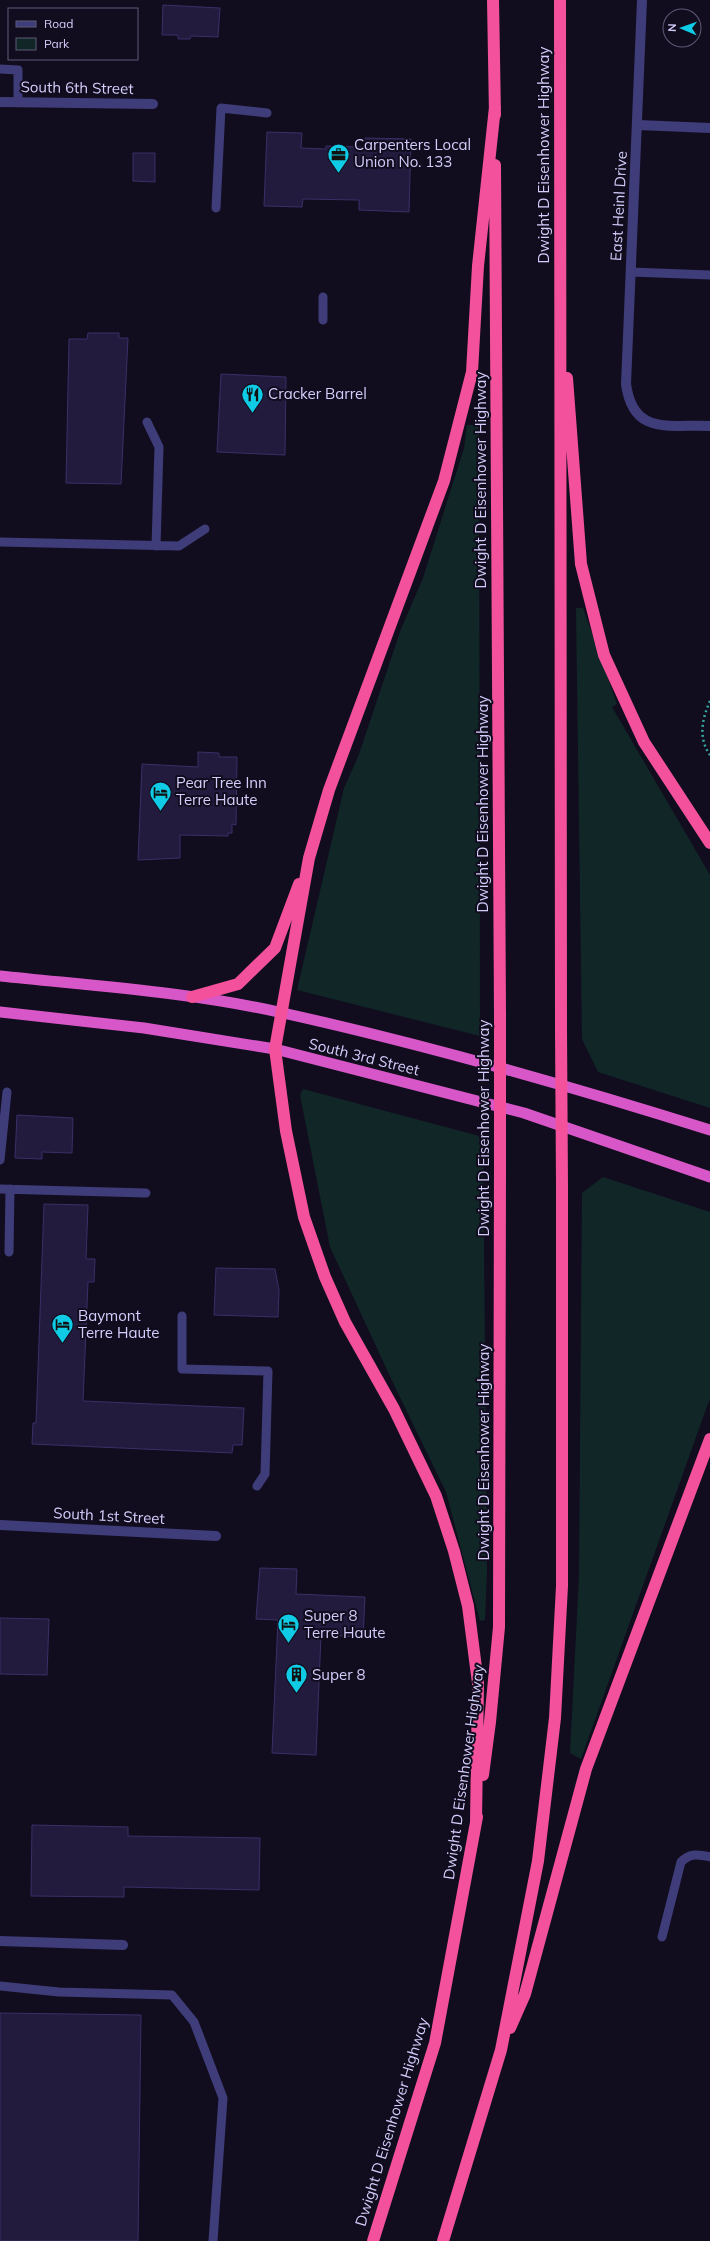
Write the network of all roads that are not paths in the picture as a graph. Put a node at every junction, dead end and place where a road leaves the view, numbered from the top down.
1 (493, 0) edge
2 (560, 0) edge
3 (642, 0) edge
4 (0, 69) edge
5 (0, 102) edge
6 (18, 102) junction
7 (153, 104) dead end
8 (495, 107) junction
9 (267, 112) dead end
10 (638, 125) junction
11 (710, 128) edge
12 (216, 208) dead end
13 (631, 272) junction
14 (710, 275) edge
15 (560, 279) junction
16 (323, 297) dead end
17 (323, 320) dead end
18 (147, 422) dead end
19 (710, 426) edge
20 (205, 529) dead end
21 (0, 542) edge
22 (156, 546) junction
23 (710, 843) edge
24 (309, 858) junction
25 (0, 976) edge
26 (192, 997) junction
27 (0, 1012) edge
28 (282, 1013) junction
29 (275, 1049) junction
30 (7, 1092) dead end
31 (710, 1130) edge
32 (0, 1160) edge
33 (710, 1177) edge
34 (0, 1189) edge
35 (10, 1189) junction
36 (146, 1193) dead end
37 (8, 1252) dead end
38 (182, 1316) dead end
39 (710, 1439) edge
40 (257, 1486) dead end
41 (0, 1525) edge
42 (216, 1536) dead end
43 (476, 1824) junction
44 (710, 1857) edge
45 (662, 1937) dead end
46 (0, 1941) edge
47 (123, 1945) dead end
48 (0, 1986) edge
49 (501, 2050) junction
50 (213, 2241) edge
51 (373, 2241) edge
52 (443, 2241) edge

1 - 8 highway, Dwight D Eisenhower Highway
2 - 15 highway, Dwight D Eisenhower Highway
3 - 10 street, East Heinl Drive
4 - 6 lane
5 - 6 street, South 6th Street
6 - 7 street, South 6th Street
8 - 24 highway
8 - 43 highway, Dwight D Eisenhower Highway, bridge
9 - 12 lane
10 - 11 street
10 - 13 street, East Heinl Drive
13 - 14 lane
13 - 19 street, East Heinl Drive
15 - 23 highway
15 - 49 highway, Dwight D Eisenhower Highway, bridge
16 - 17 lane
18 - 22 lane
20 - 22 lane
21 - 22 lane
24 - 26 highway
24 - 28 highway
25 - 26 highway, South 3rd Street
26 - 28 highway, South 3rd Street
27 - 29 highway, South 3rd Street
28 - 29 highway
28 - 31 highway, South 3rd Street
29 - 33 highway, South 3rd Street
29 - 43 highway
30 - 32 lane
34 - 35 lane
35 - 36 lane
35 - 37 lane
38 - 40 lane
39 - 49 highway
41 - 42 street, South 1st Street
43 - 51 highway, Dwight D Eisenhower Highway
44 - 45 lane
46 - 47 street
48 - 50 lane
49 - 52 highway, Dwight D Eisenhower Highway

